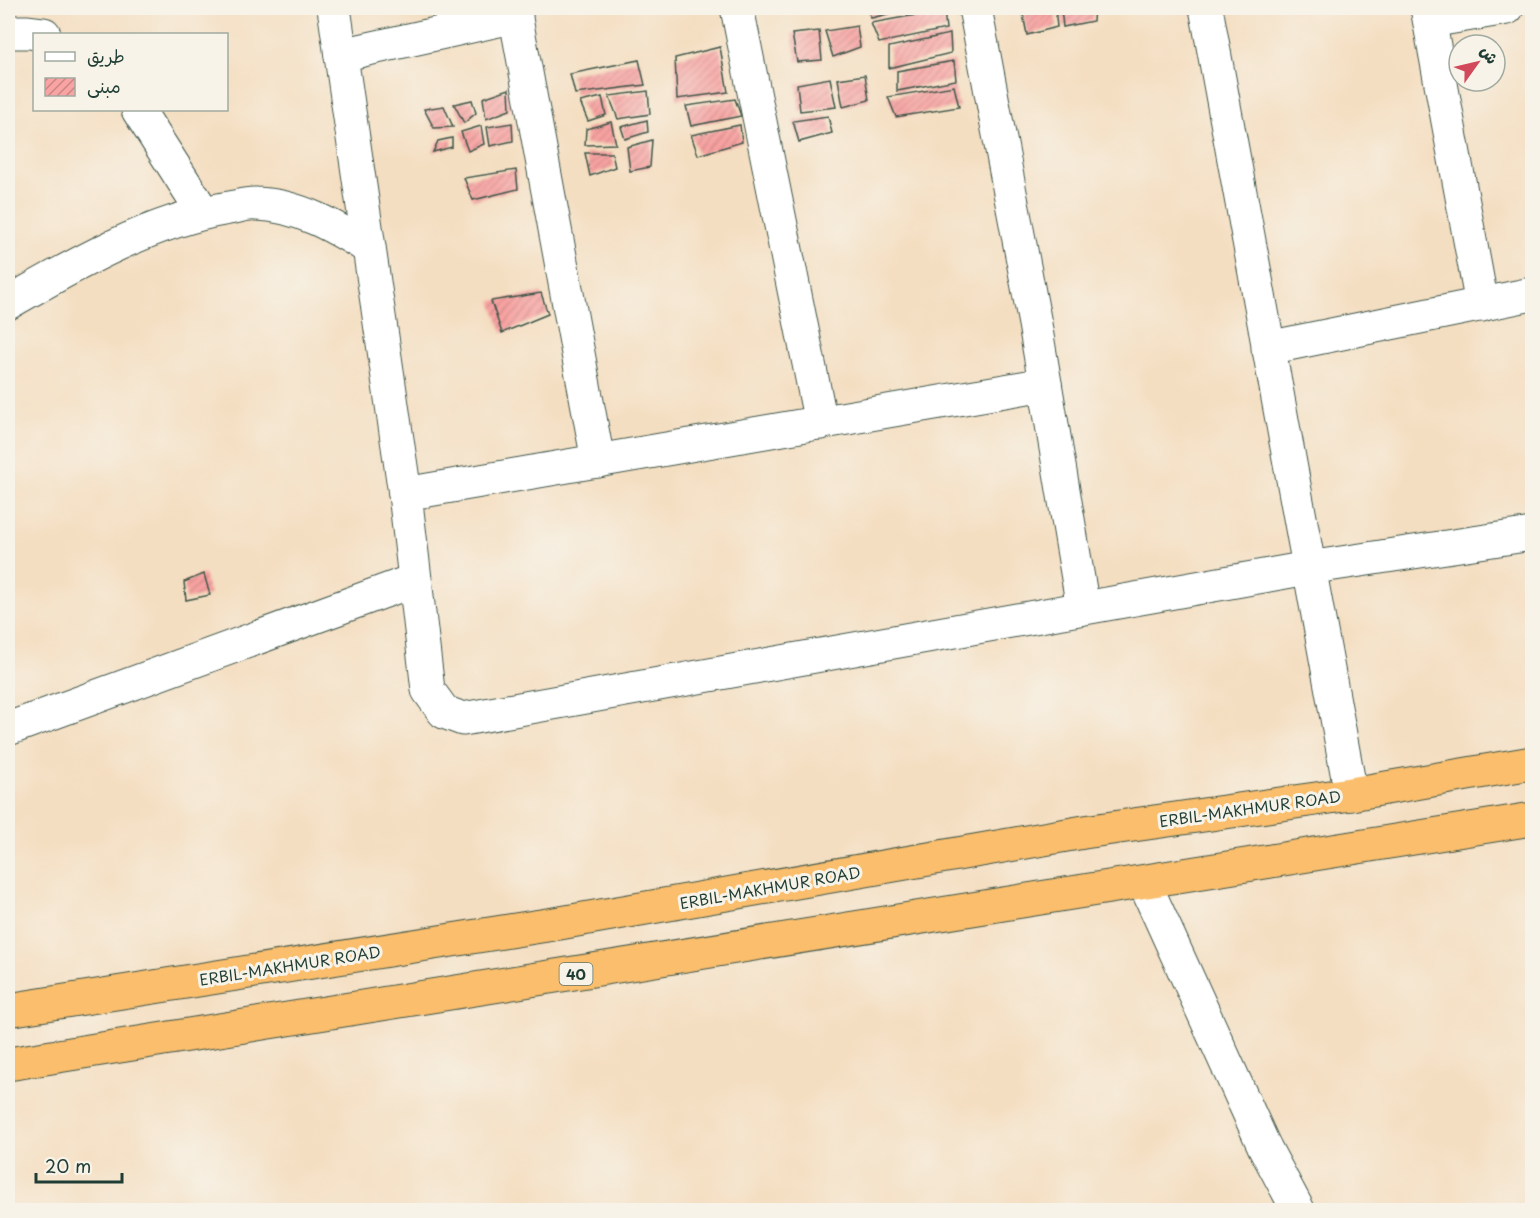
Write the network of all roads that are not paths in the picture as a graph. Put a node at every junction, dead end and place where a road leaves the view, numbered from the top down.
1 (334, 8) edge
2 (737, 8) edge
3 (975, 8) edge
4 (1206, 8) edge
5 (1507, 8) edge
6 (515, 12) edge
7 (1429, 14) edge
8 (8, 32) edge
9 (36, 33) edge
10 (341, 55) junction
11 (139, 111) edge
12 (203, 212) junction
13 (369, 248) junction
14 (1533, 294) edge
15 (8, 303) edge
16 (1482, 305) junction
17 (1268, 348) junction
18 (1045, 384) junction
19 (821, 423) junction
20 (598, 460) junction
21 (405, 494) junction
22 (1533, 534) edge
23 (1308, 568) junction
24 (415, 580) junction
25 (1083, 608) junction
26 (8, 729) edge
27 (1533, 763) edge
28 (1351, 794) junction
29 (1533, 819) edge
30 (1144, 882) junction
31 (8, 1010) edge
32 (8, 1064) edge
33 (1298, 1210) edge

1 - 10 street
2 - 19 street
3 - 18 street
4 - 17 street
5 - 7 street
6 - 10 street
6 - 20 street
7 - 16 street
8 - 9 street
10 - 13 street
11 - 12 street
12 - 13 street
12 - 15 street
13 - 21 street
14 - 16 street
16 - 17 street
17 - 23 street
18 - 19 street
18 - 25 street
19 - 20 street
20 - 21 street
21 - 24 street
22 - 23 street
23 - 25 street
23 - 28 street
24 - 25 street
24 - 26 street
27 - 28 highway, ERBIL-MAKHMUR ROAD
28 - 31 highway, ERBIL-MAKHMUR ROAD
29 - 30 highway
30 - 32 highway, 40
30 - 33 street

